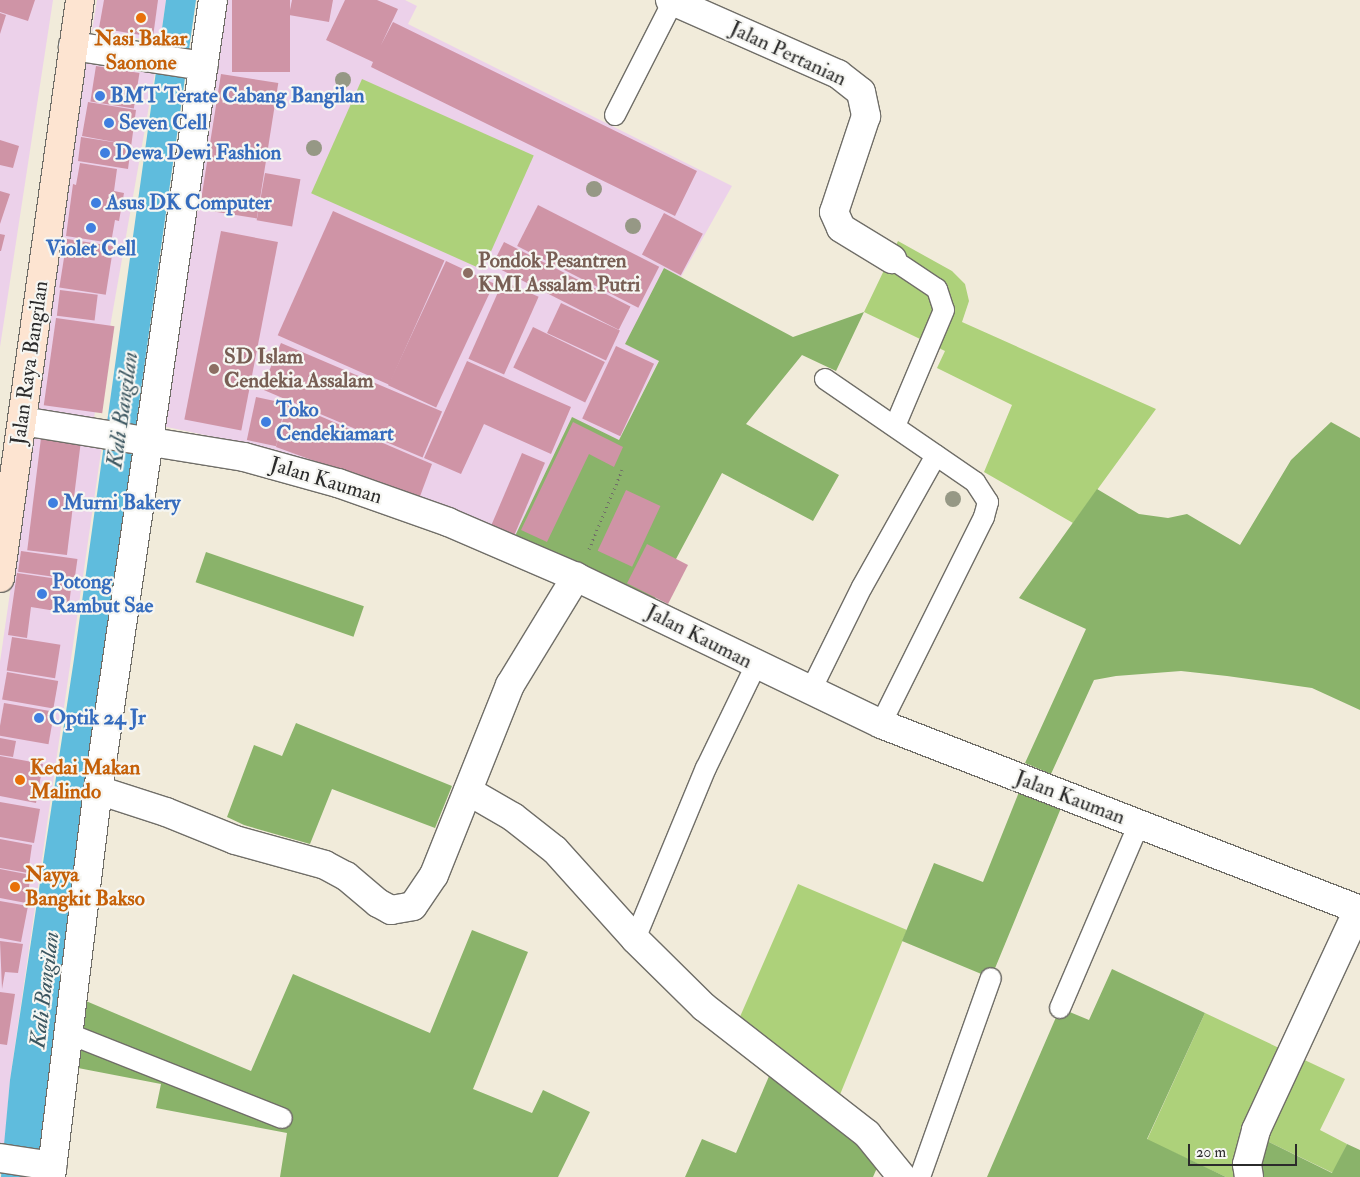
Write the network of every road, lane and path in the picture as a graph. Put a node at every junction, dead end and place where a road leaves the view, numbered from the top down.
1 (80, 0) edge
2 (213, 0) edge
3 (671, 1) edge
4 (73, 46) junction
5 (199, 65) junction
6 (615, 115) dead end
7 (892, 259) joint
8 (826, 379) dead end
9 (22, 421) junction
10 (895, 426) junction
11 (142, 438) junction
12 (936, 456) junction
13 (622, 470) dead end
14 (1, 567) edge
15 (576, 577) junction
16 (756, 665) junction
17 (810, 692) junction
18 (881, 724) junction
19 (98, 790) junction
20 (468, 791) junction
21 (1139, 824) junction
22 (1359, 910) edge
23 (635, 939) junction
24 (990, 978) dead end
25 (1060, 1008) dead end
26 (67, 1033) junction
27 (282, 1118) dead end
28 (0, 1158) edge
29 (49, 1170) edge
30 (902, 1177) edge
31 (920, 1177) edge
32 (1249, 1177) edge

1 - 4 main road, Jalan Raya Bangilan
2 - 5 street
3 - 6 lane
3 - 7 street, Jalan Pertanian
4 - 5 street
4 - 9 main road, Jalan Raya Bangilan
5 - 11 street
7 - 10 lane, Jalan Pertanian
8 - 10 lane
9 - 11 street, Jalan Kauman
9 - 14 main road, Jalan Raya Bangilan
10 - 12 lane
11 - 15 street, Jalan Kauman
11 - 19 street
12 - 17 lane
12 - 18 lane
13 - 15 path
15 - 16 street, Jalan Kauman
15 - 20 street
16 - 17 street, Jalan Kauman
16 - 23 lane
17 - 18 street, Jalan Kauman
18 - 21 street, Jalan Kauman
19 - 20 street
19 - 26 street
20 - 23 street
21 - 22 street, Jalan Kauman
21 - 25 lane
22 - 32 street
23 - 30 street
24 - 31 lane
26 - 27 lane
26 - 29 street
28 - 29 street

